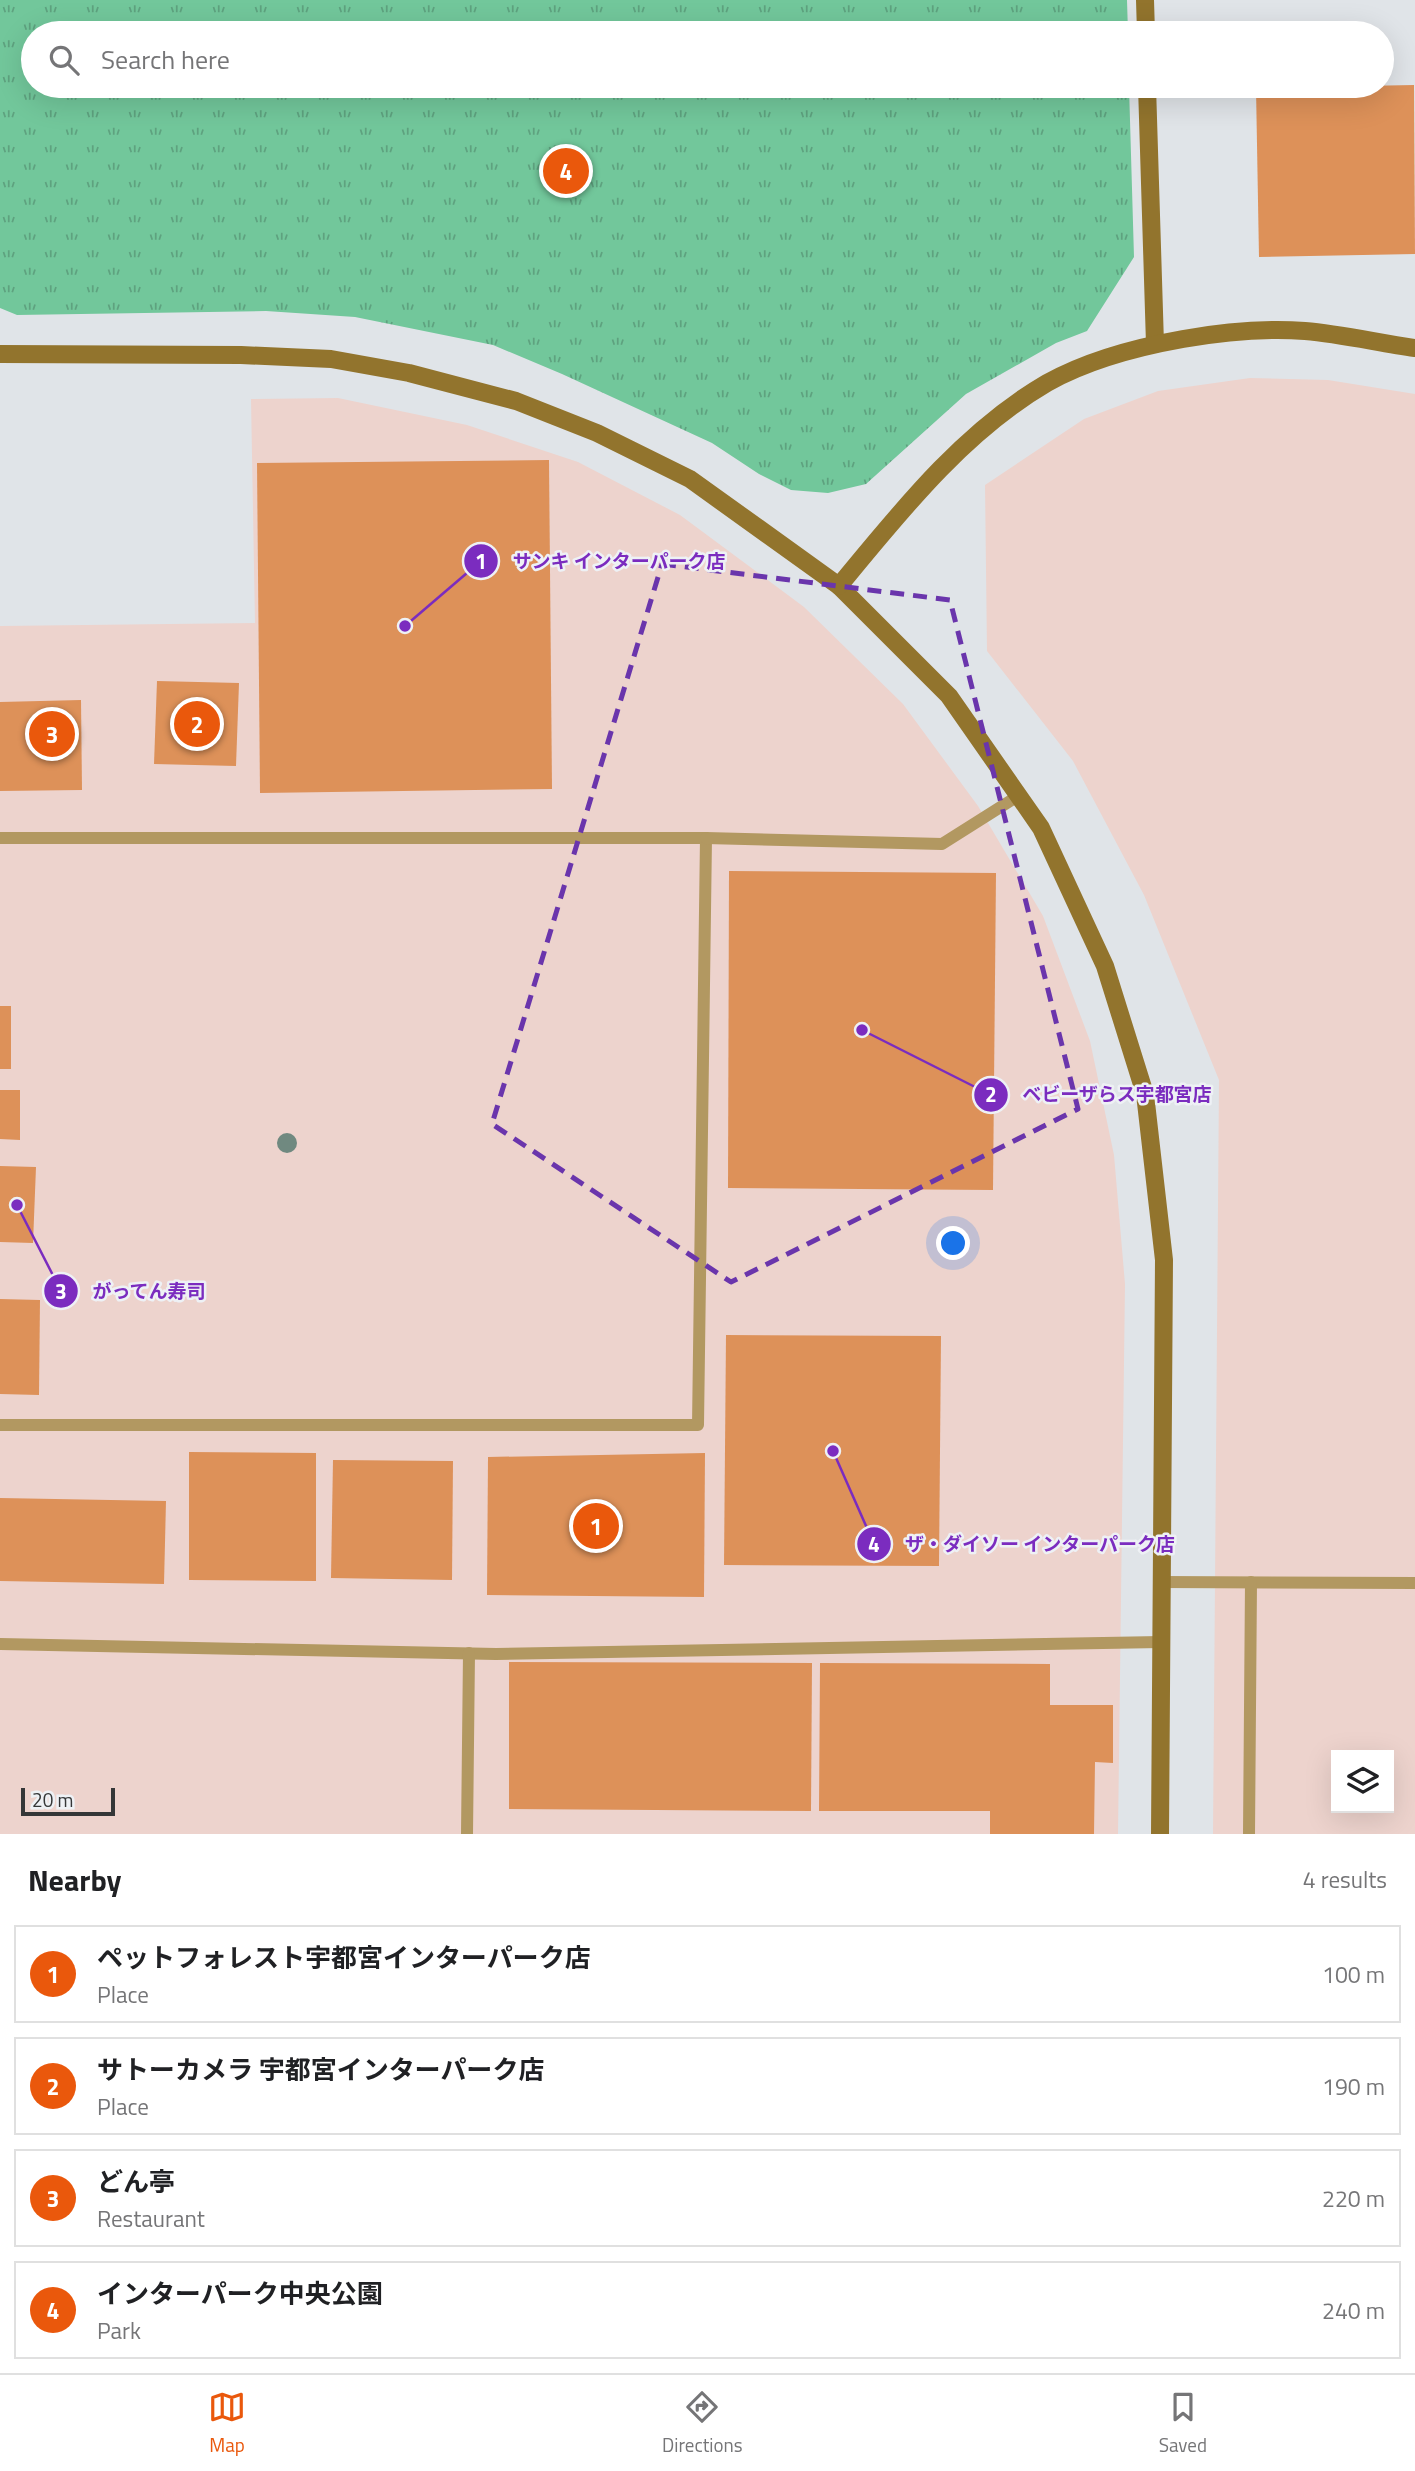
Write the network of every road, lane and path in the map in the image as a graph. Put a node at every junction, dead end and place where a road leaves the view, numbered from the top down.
1 (1145, 0) edge
2 (1146, 21) edge
3 (1147, 98) edge
4 (1155, 344) junction
5 (1415, 348) edge
6 (0, 354) edge
7 (839, 586) junction
8 (1018, 796) junction
9 (0, 838) edge
10 (706, 838) junction
11 (0, 1425) edge
12 (1161, 1582) junction
13 (1251, 1582) junction
14 (1415, 1583) edge
15 (1161, 1642) junction
16 (0, 1644) edge
17 (470, 1653) junction
18 (467, 1834) edge
19 (1160, 1834) edge
20 (1250, 1834) edge

1 - 2 street
3 - 4 street
4 - 5 street
4 - 7 street
6 - 7 street
7 - 8 street
8 - 10 lane
8 - 12 street
9 - 10 lane
10 - 11 lane
12 - 13 lane
12 - 15 street
13 - 14 lane
13 - 20 lane
15 - 17 lane
15 - 19 street
16 - 17 lane
17 - 18 lane

